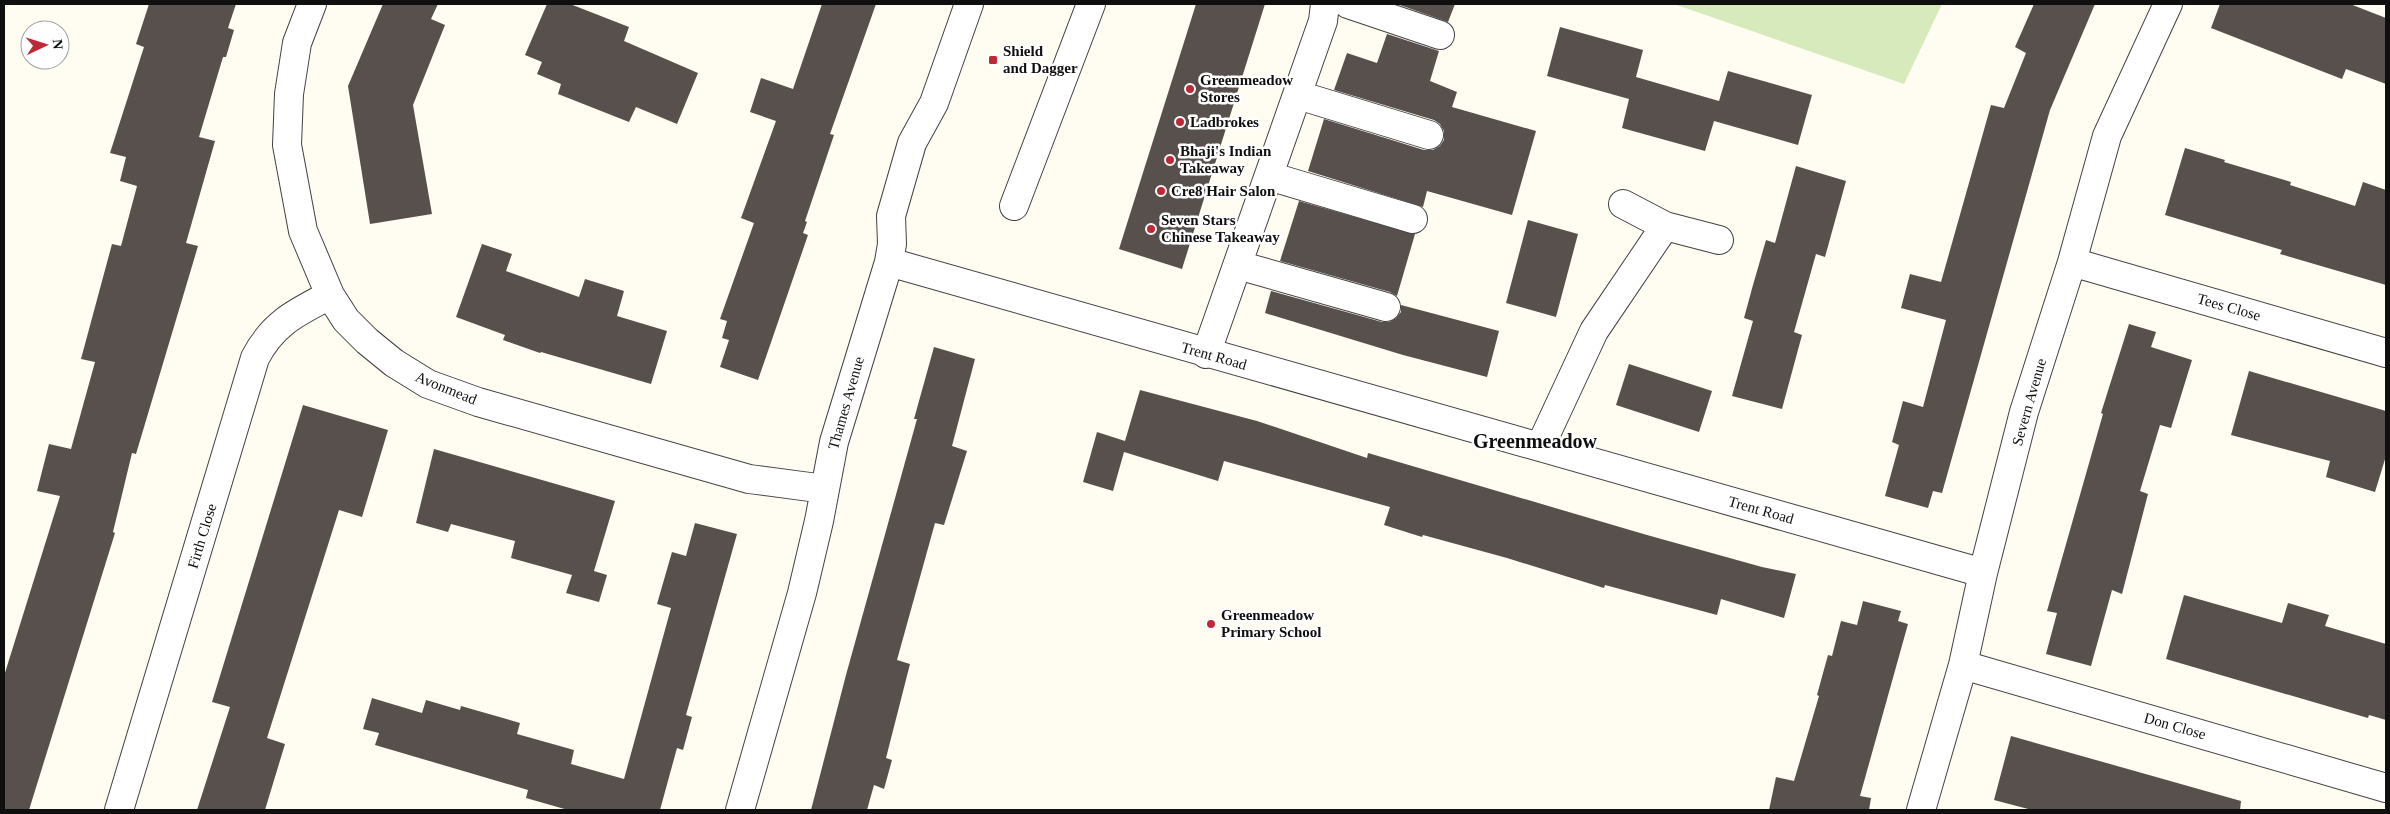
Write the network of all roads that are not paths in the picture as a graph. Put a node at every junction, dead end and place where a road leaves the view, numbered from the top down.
1 (312, 4) edge
2 (970, 4) edge
3 (1091, 4) edge
4 (1332, 4) edge
5 (2168, 4) edge
6 (1440, 35) dead end
7 (1298, 95) junction
8 (1429, 135) dead end
9 (1269, 176) junction
10 (1623, 204) dead end
11 (1014, 206) dead end
12 (1413, 219) dead end
13 (1665, 226) junction
14 (1719, 240) dead end
15 (889, 262) junction
16 (2072, 262) junction
17 (1238, 265) junction
18 (330, 295) junction
19 (1386, 307) dead end
20 (2386, 353) edge
21 (1206, 354) junction
22 (1540, 447) junction
23 (825, 489) junction
24 (1983, 573) junction
25 (1963, 665) junction
26 (2386, 788) edge
27 (119, 810) edge
28 (740, 810) edge
29 (1921, 810) edge

1 - 18 street, Avonmead
2 - 15 street, Thames Avenue
3 - 11 street
4 - 6 street
4 - 7 street
5 - 16 street, Severn Avenue
7 - 8 street
7 - 9 street
9 - 12 street
9 - 17 street
10 - 13 street
13 - 14 street
13 - 22 street
15 - 21 street, Trent Road
15 - 23 street, Thames Avenue
16 - 20 street, Tees Close
16 - 24 street, Severn Avenue
17 - 19 street
17 - 21 street
18 - 23 street, Avonmead
18 - 27 street, Firth Close
21 - 22 street, Trent Road
22 - 24 street, Trent Road
23 - 28 street, Thames Avenue
24 - 25 street, Severn Avenue
25 - 26 street, Don Close
25 - 29 street, Severn Avenue

